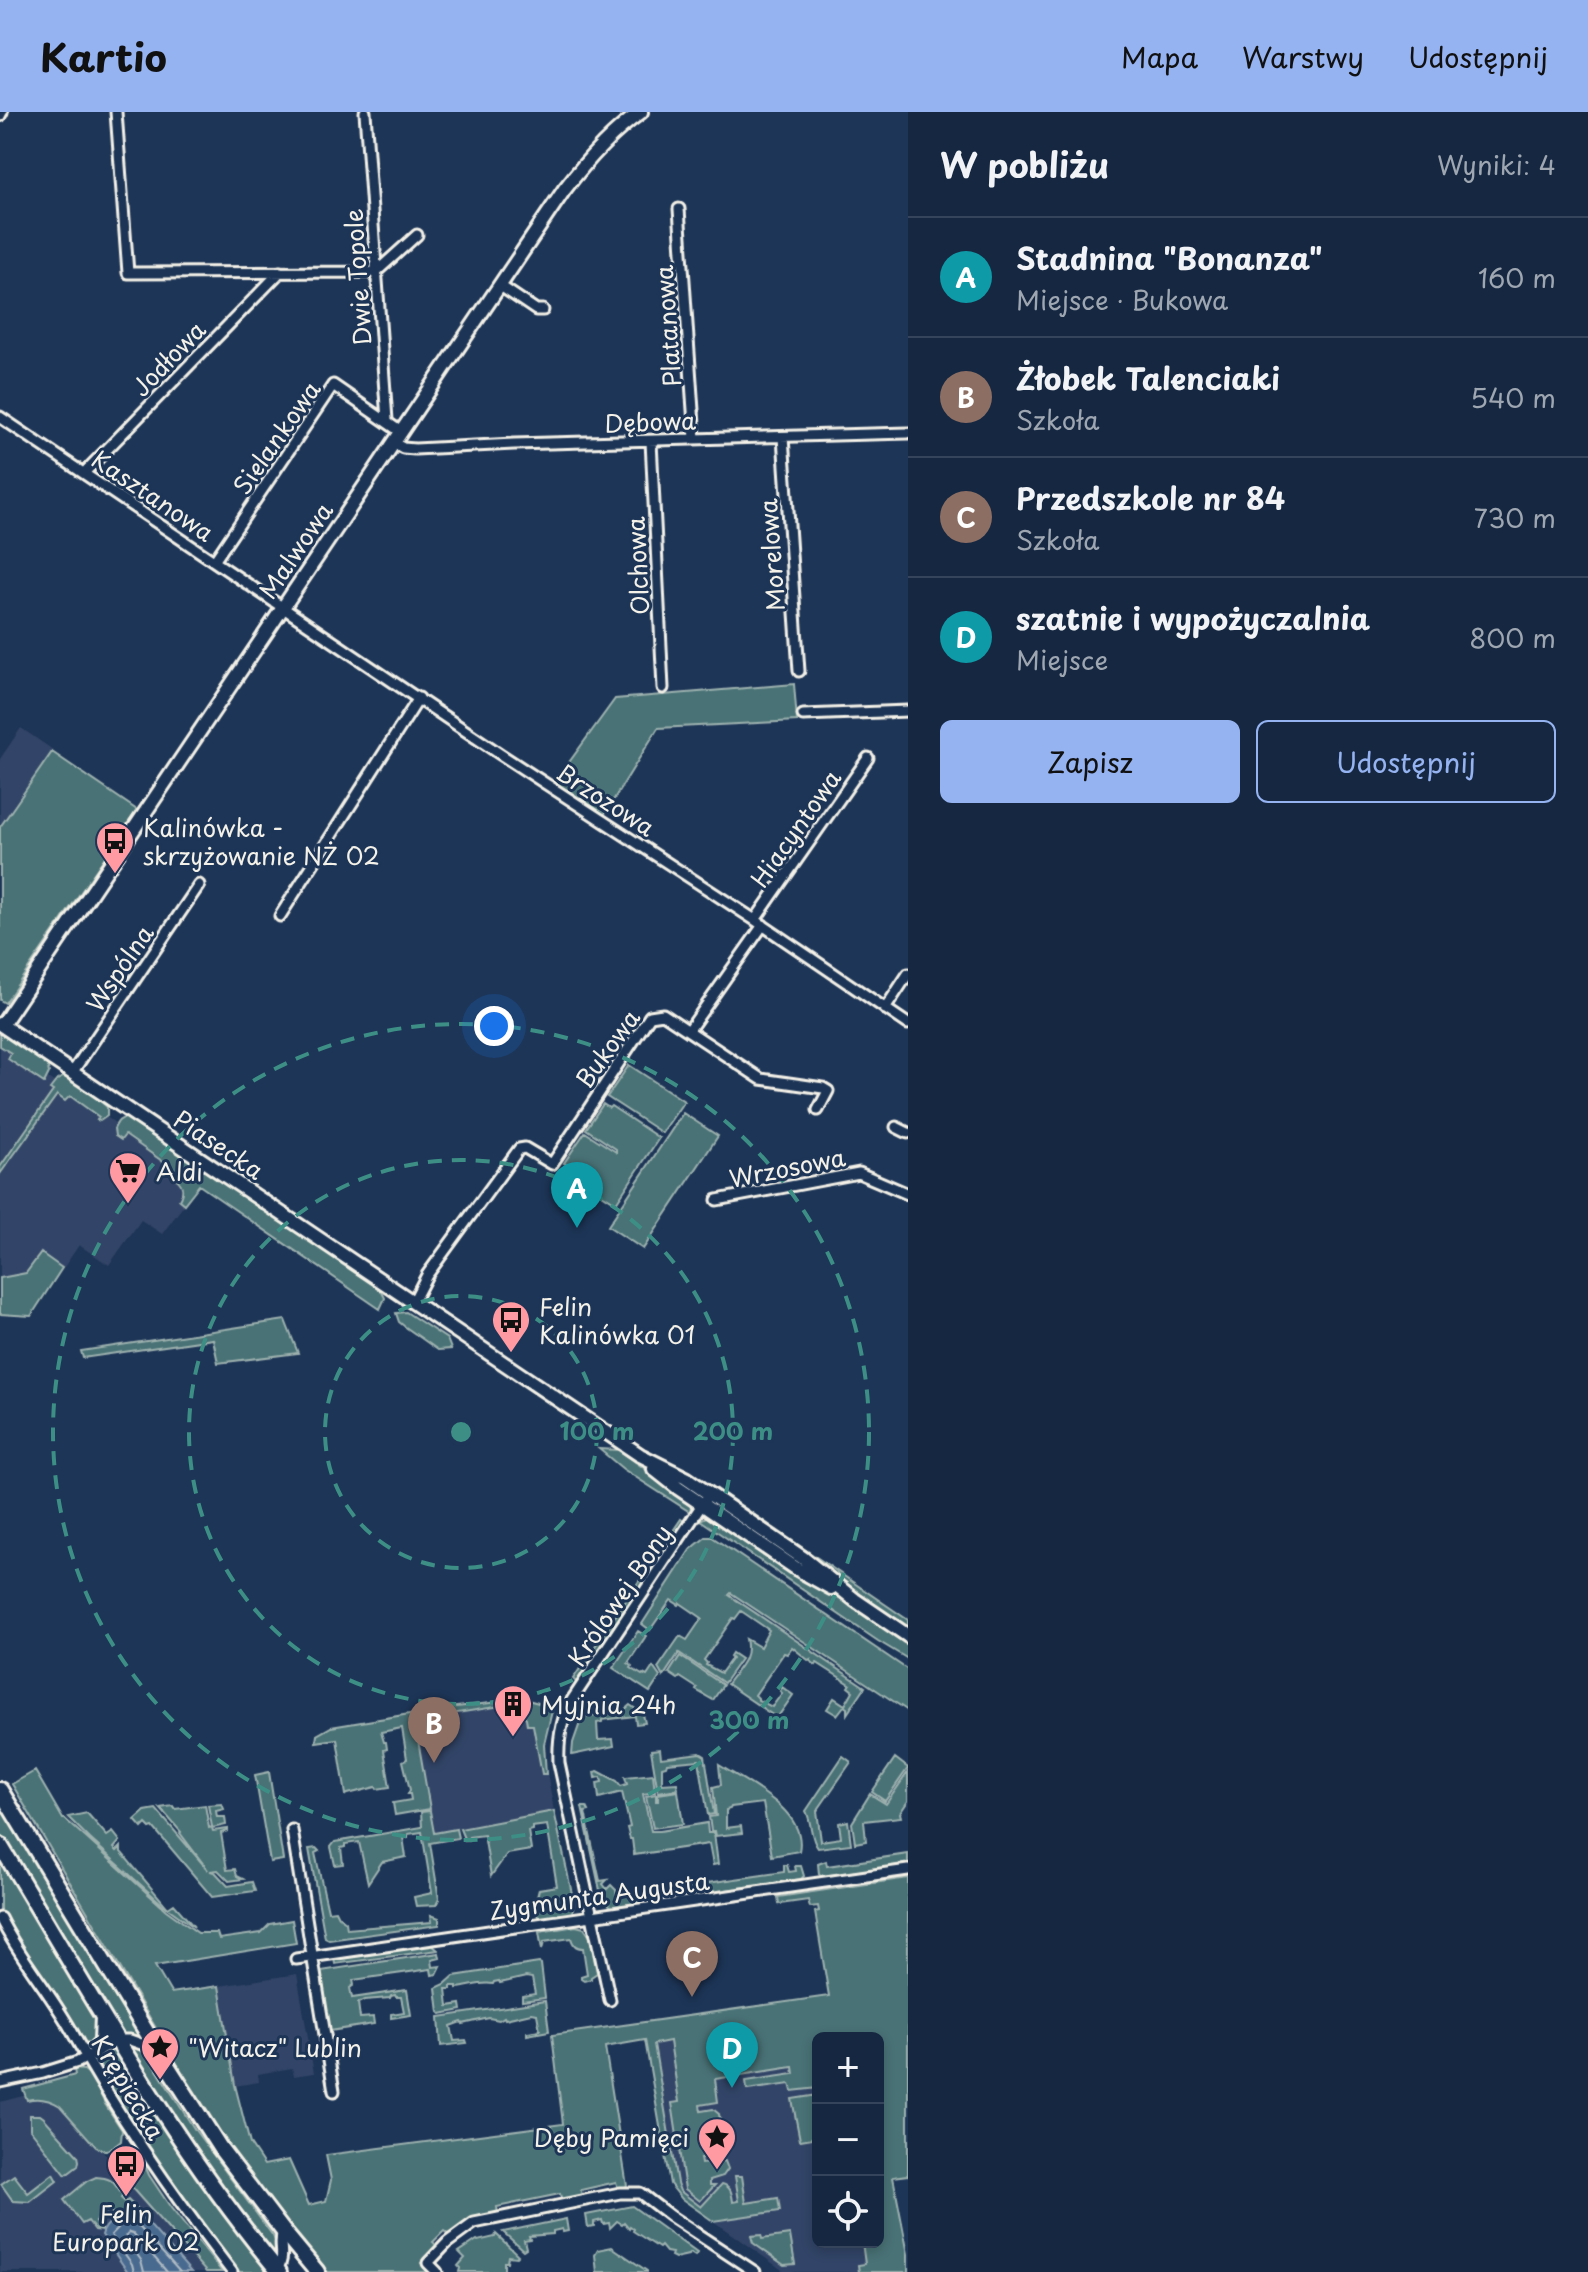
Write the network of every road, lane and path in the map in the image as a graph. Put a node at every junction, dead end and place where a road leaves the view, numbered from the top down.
1 (116, 112) edge
2 (365, 112) edge
3 (641, 112) edge
4 (679, 209) dead end
5 (417, 235) dead end
6 (280, 272) junction
7 (376, 272) junction
8 (499, 285) junction
9 (543, 310) dead end
10 (0, 417) edge
11 (387, 420) junction
12 (908, 433) edge
13 (398, 437) junction
14 (783, 437) junction
15 (695, 439) junction
16 (651, 441) junction
17 (84, 473) junction
18 (215, 560) junction
19 (284, 606) junction
20 (799, 671) dead end
21 (663, 688) dead end
22 (419, 698) junction
23 (908, 711) edge
24 (803, 715) dead end
25 (868, 758) dead end
26 (199, 885) dead end
27 (280, 916) dead end
28 (759, 922) junction
29 (908, 974) edge
30 (885, 1009) junction
31 (908, 1024) edge
32 (1, 1025) edge
33 (689, 1030) junction
34 (72, 1073) junction
35 (818, 1110) dead end
36 (896, 1127) dead end
37 (908, 1133) edge
38 (908, 1194) edge
39 (717, 1200) dead end
40 (413, 1302) junction
41 (706, 1499) junction
42 (908, 1636) edge
43 (0, 1790) edge
44 (292, 1830) dead end
45 (0, 1845) edge
46 (908, 1870) edge
47 (592, 1917) junction
48 (0, 1918) edge
49 (313, 1956) junction
50 (296, 1959) dead end
51 (610, 2000) dead end
52 (103, 2016) junction
53 (118, 2040) junction
54 (158, 2051) junction
55 (92, 2054) junction
56 (0, 2082) edge
57 (334, 2091) dead end
58 (283, 2231) junction
59 (277, 2271) edge
60 (232, 2272) edge
61 (317, 2272) edge
62 (437, 2272) edge
63 (755, 2272) edge

1 - 6 street
2 - 7 street, Dwie Topole
3 - 8 street, Malwowa
4 - 15 street, Platanowa
5 - 7 street
6 - 7 street
6 - 17 street, Jodłowa
7 - 11 street, Dwie Topole
8 - 9 street
8 - 13 street, Malwowa
10 - 17 street, Kasztanowa
11 - 13 street
11 - 18 street, Sielankowa
12 - 14 street, Dębowa
13 - 16 street, Dębowa
13 - 19 street, Malwowa
14 - 15 street, Dębowa
14 - 20 street, Morelowa
15 - 16 street, Dębowa
16 - 21 street, Olchowa
17 - 18 street, Kasztanowa
18 - 19 street, Kasztanowa
19 - 22 street, Brzozowa
19 - 32 street, Malwowa
22 - 27 street
22 - 28 street, Brzozowa
23 - 24 street
25 - 28 street, Hiacyntowa
26 - 34 street, Wspólna
28 - 30 street, Brzozowa
28 - 33 street
29 - 30 street
30 - 31 street, Brzozowa
32 - 34 street, Piasecka
33 - 35 street, Bukowa
33 - 40 street, Bukowa
34 - 40 street, Piasecka
36 - 37 street
38 - 39 street, Wrzosowa
40 - 41 street, Piasecka
41 - 42 street, Piasecka
41 - 47 street, Królowej Bony
43 - 54 main road
44 - 49 street
45 - 52 main road
46 - 47 street, Zygmunta Augusta
47 - 49 street, Zygmunta Augusta
47 - 51 street, Królowej Bony
48 - 55 street, Krępiecka
49 - 50 street, Zygmunta Augusta
49 - 57 street
52 - 53 main road
52 - 55 main road
53 - 54 street
53 - 55 street
53 - 59 main road
54 - 58 main road
55 - 56 street
55 - 60 street, Krępiecka
58 - 59 street
58 - 61 main road
62 - 63 street

